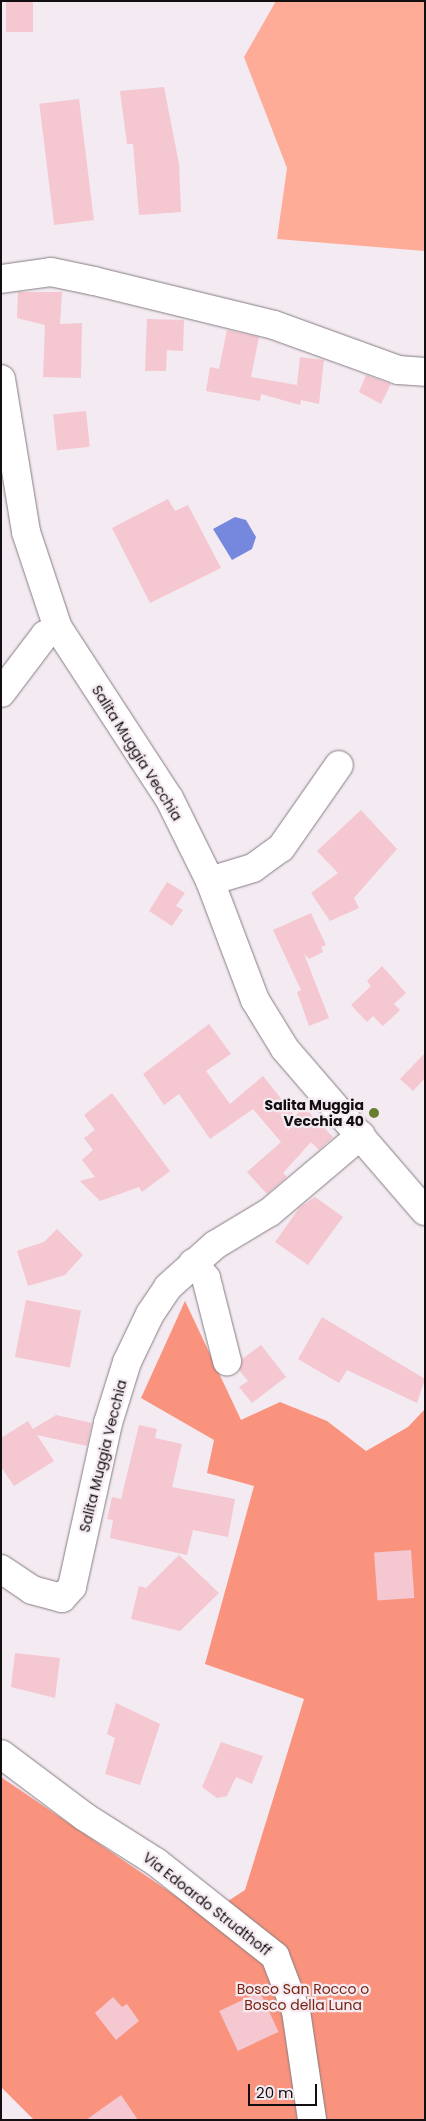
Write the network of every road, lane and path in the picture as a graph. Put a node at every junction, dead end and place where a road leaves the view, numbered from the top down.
1 (1, 279) edge
2 (425, 372) edge
3 (1, 379) edge
4 (58, 628) junction
5 (1, 693) edge
6 (340, 765) dead end
7 (210, 882) junction
8 (361, 1135) junction
9 (425, 1211) edge
10 (193, 1263) junction
11 (227, 1361) dead end
12 (1, 1569) edge
13 (1, 1754) edge
14 (312, 2120) edge

1 - 2 street
3 - 4 street, Salita Muggia Vecchia
4 - 5 street
4 - 7 street, Salita Muggia Vecchia
6 - 7 street
7 - 8 street, Salita Muggia Vecchia
8 - 9 street, Salita Muggia Vecchia
8 - 10 street, Salita Muggia Vecchia
10 - 11 street
10 - 12 street, Salita Muggia Vecchia
13 - 14 street, Via Edoardo Strudthoff

